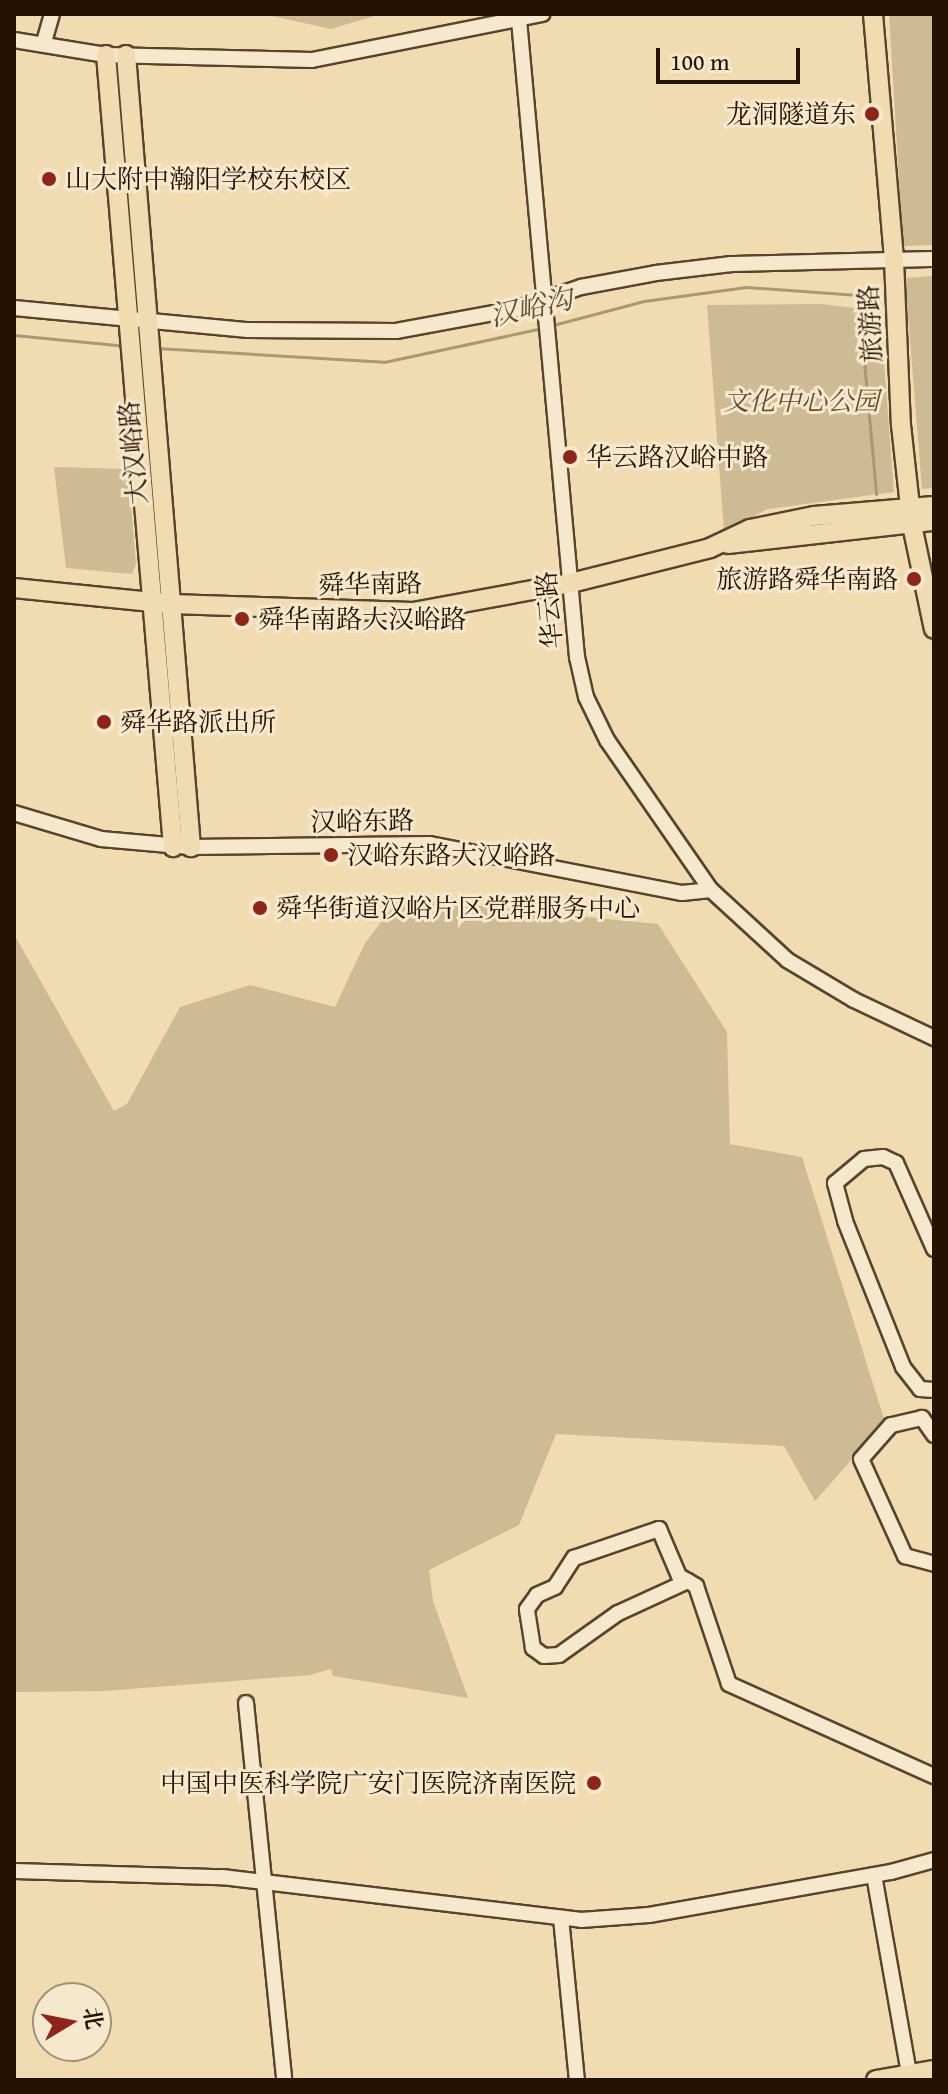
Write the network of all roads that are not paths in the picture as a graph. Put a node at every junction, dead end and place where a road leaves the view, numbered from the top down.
1 (52, 14) edge
2 (542, 14) edge
3 (873, 14) edge
4 (509, 19) edge
5 (14, 40) edge
6 (44, 42) junction
7 (106, 55) junction
8 (126, 55) junction
9 (934, 259) edge
10 (894, 260) junction
11 (543, 300) junction
12 (14, 308) edge
13 (126, 317) junction
14 (148, 320) junction
15 (934, 506) edge
16 (911, 517) junction
17 (934, 521) edge
18 (571, 583) junction
19 (14, 588) edge
20 (152, 601) junction
21 (171, 604) junction
22 (934, 629) edge
23 (14, 813) edge
24 (182, 847) junction
25 (711, 890) junction
26 (934, 1038) edge
27 (934, 1249) edge
28 (934, 1390) edge
29 (934, 1435) edge
30 (934, 1564) edge
31 (688, 1581) junction
32 (246, 1703) dead end
33 (934, 1776) edge
34 (934, 1860) edge
35 (14, 1871) edge
36 (874, 1875) junction
37 (265, 1881) junction
38 (561, 1918) junction
39 (934, 2070) edge
40 (910, 2077) edge
41 (284, 2080) edge
42 (577, 2080) edge
43 (876, 2080) edge

1 - 6 street
2 - 4 street
3 - 10 main road, 旅游路
4 - 8 street
4 - 11 street, 华云路
5 - 6 street
6 - 7 street
7 - 8 street
7 - 13 main road, 大汉峪路
8 - 14 main road, 大汉峪路
9 - 10 street
10 - 11 street
10 - 16 main road, 旅游路
11 - 14 street
11 - 18 street, 华云路
12 - 13 street
13 - 14 street
13 - 20 main road, 大汉峪路
14 - 21 main road, 大汉峪路
15 - 16 main road, 舜华南路
16 - 17 main road, 舜华南路
16 - 18 main road, 舜华南路
16 - 22 main road, 旅游路
18 - 21 main road, 舜华南路
18 - 25 street, 华云路
19 - 20 main road, 舜华南路
20 - 21 main road, 舜华南路
20 - 24 main road, 大汉峪路
21 - 24 main road, 大汉峪路
23 - 24 street, 汉峪东路
24 - 25 street, 汉峪东路
25 - 26 street, 华云路
27 - 28 street
29 - 30 street
31 - 31 street
31 - 33 street
32 - 37 street
34 - 36 street
35 - 37 street
36 - 38 street
36 - 40 street
37 - 38 street
37 - 41 street
38 - 42 street
39 - 40 main road
40 - 43 main road

